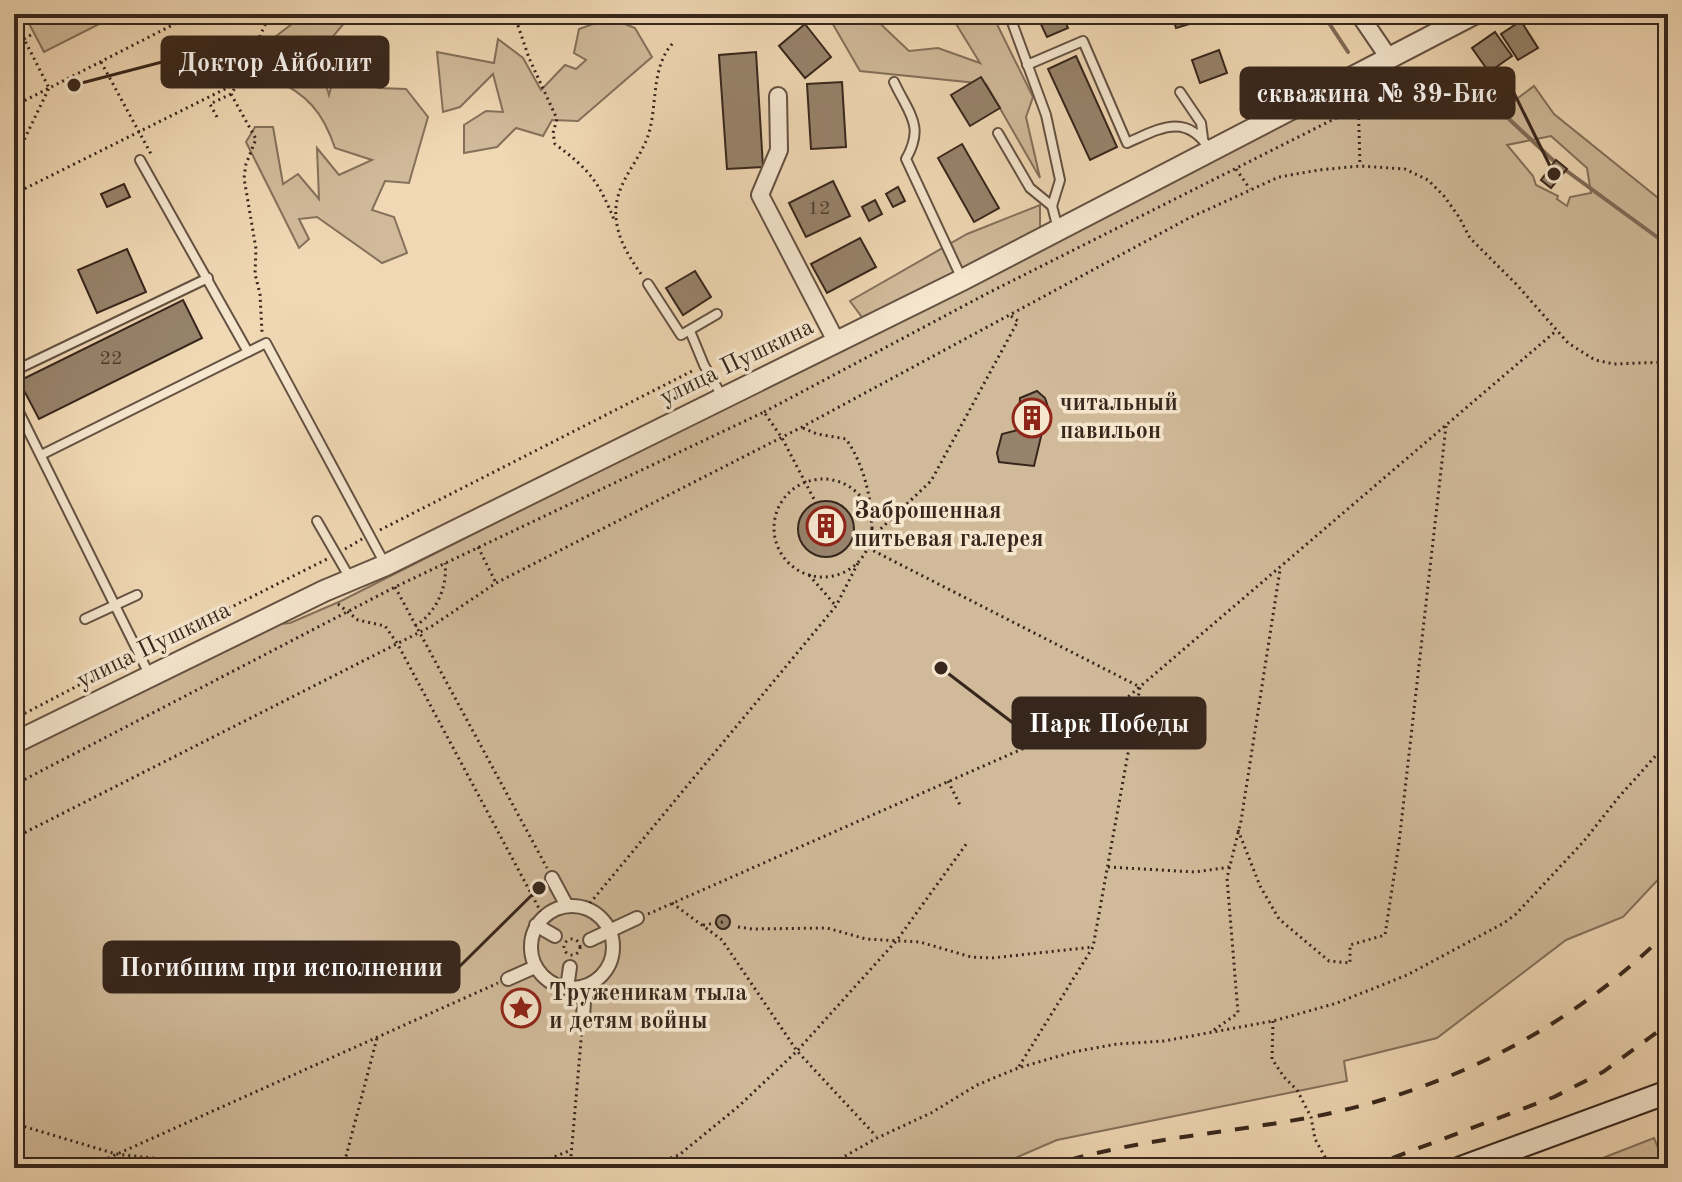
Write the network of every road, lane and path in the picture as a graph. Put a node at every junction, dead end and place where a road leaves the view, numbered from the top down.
1 (194, 14) edge
2 (270, 14) edge
3 (514, 14) edge
4 (1009, 14) edge
5 (1359, 14) edge
6 (1474, 14) edge
7 (14, 29) edge
8 (34, 33) dead end
9 (24, 39) junction
10 (674, 42) dead end
11 (1387, 59) junction
12 (101, 62) junction
13 (1027, 65) junction
14 (1357, 74) junction
15 (239, 82) junction
16 (894, 82) dead end
17 (49, 88) junction
18 (1180, 92) dead end
19 (231, 94) junction
20 (778, 96) dead end
21 (14, 106) edge
22 (1358, 107) junction
23 (217, 117) dead end
24 (140, 133) junction
25 (998, 133) dead end
26 (1207, 145) junction
27 (151, 154) dead end
28 (140, 160) dead end
29 (14, 161) edge
30 (1360, 166) junction
31 (1236, 168) junction
32 (1250, 189) junction
33 (14, 194) edge
34 (1052, 206) junction
35 (617, 227) junction
36 (1059, 230) junction
37 (208, 278) junction
38 (962, 280) junction
39 (648, 284) joint
40 (717, 314) dead end
41 (1011, 316) junction
42 (690, 331) junction
43 (1556, 331) junction
44 (266, 343) junction
45 (837, 343) junction
46 (248, 352) junction
47 (1668, 362) edge
48 (704, 365) junction
49 (14, 371) edge
50 (723, 399) junction
51 (14, 403) edge
52 (764, 412) junction
53 (1446, 426) junction
54 (802, 427) junction
55 (782, 438) junction
56 (41, 455) junction
57 (806, 482) junction
58 (816, 503) dead end
59 (317, 521) dead end
60 (873, 525) junction
61 (368, 536) junction
62 (872, 537) junction
63 (478, 547) junction
64 (868, 548) junction
65 (336, 554) junction
66 (445, 563) junction
67 (858, 563) junction
68 (386, 565) junction
69 (1280, 568) junction
70 (808, 574) junction
71 (351, 581) junction
72 (496, 583) junction
73 (395, 587) junction
74 (137, 595) dead end
75 (114, 605) junction
76 (836, 606) junction
77 (347, 612) junction
78 (85, 619) dead end
79 (415, 626) junction
80 (418, 633) junction
81 (397, 643) junction
82 (138, 654) junction
83 (150, 676) junction
84 (1140, 687) junction
85 (14, 719) edge
86 (1668, 742) edge
87 (14, 743) edge
88 (948, 781) junction
89 (14, 785) edge
90 (960, 805) dead end
91 (1238, 830) junction
92 (14, 838) edge
93 (967, 843) dead end
94 (1108, 867) junction
95 (1230, 867) junction
96 (552, 878) joint
97 (672, 903) junction
98 (567, 906) junction
99 (586, 908) junction
100 (637, 918) joint
101 (540, 921) junction
102 (723, 922) dead end
103 (703, 925) junction
104 (738, 927) dead end
105 (611, 931) junction
106 (555, 936) dead end
107 (590, 940) dead end
108 (897, 940) junction
109 (1093, 947) junction
110 (580, 950) joint
111 (535, 967) junction
112 (570, 967) dead end
113 (508, 979) joint
114 (585, 986) junction
115 (567, 988) junction
116 (583, 1017) joint
117 (1273, 1021) junction
118 (1211, 1032) junction
119 (377, 1038) junction
120 (797, 1051) junction
121 (1018, 1068) junction
122 (1668, 1092) edge
123 (14, 1121) edge
124 (877, 1138) junction
125 (572, 1149) junction
126 (116, 1154) junction
127 (86, 1168) edge
128 (243, 1168) edge
129 (343, 1168) edge
130 (527, 1168) edge
131 (570, 1168) edge
132 (642, 1168) edge
133 (824, 1168) edge
134 (1331, 1168) edge
135 (1461, 1168) edge

1 - 12 path
2 - 15 path
3 - 35 path
4 - 13 lane
5 - 11 street
6 - 11 street, улица Пушкина
7 - 9 path
8 - 9 path
9 - 17 path
10 - 35 path
11 - 14 street, улица Пушкина
12 - 17 path
12 - 24 path
13 - 26 lane
13 - 34 lane
14 - 22 path
14 - 26 street, улица Пушкина
15 - 19 path
15 - 24 path
16 - 38 lane
17 - 21 path
17 - 29 path
18 - 26 lane
19 - 23 path
19 - 44 path
20 - 45 street
22 - 30 path
22 - 31 path
24 - 27 path
24 - 33 path
25 - 34 lane
26 - 36 street, улица Пушкина
28 - 37 lane
30 - 32 path
30 - 43 path
31 - 32 path
31 - 52 path
32 - 41 path
34 - 36 lane
35 - 39 path
36 - 38 street, улица Пушкина
37 - 46 lane
37 - 49 lane
38 - 45 street, улица Пушкина
39 - 42 lane
40 - 42 lane
41 - 54 path
41 - 62 path
42 - 48 lane
43 - 47 path
43 - 53 path
44 - 46 lane
44 - 61 lane
45 - 50 street, улица Пушкина
46 - 56 lane
48 - 50 lane
48 - 61 path
50 - 68 street, улица Пушкина
51 - 56 lane
52 - 55 path
52 - 63 path
53 - 69 path
53 - 91 path
54 - 55 path
54 - 60 path
55 - 57 path
55 - 72 path
56 - 75 lane
57 - 58 path
57 - 60 path
57 - 70 path
59 - 65 lane
60 - 62 path
61 - 65 path
61 - 68 lane
62 - 64 path
63 - 66 path
63 - 72 path
64 - 67 path
64 - 84 path
65 - 71 lane
65 - 82 path
66 - 73 path
66 - 79 path
67 - 70 path
67 - 76 path
68 - 71 street, улица Пушкина
69 - 84 path
69 - 91 path
70 - 76 path
71 - 83 street, улица Пушкина
72 - 80 path
73 - 77 path
73 - 79 path
74 - 75 lane
75 - 78 lane
75 - 82 lane
76 - 99 path
77 - 81 path
77 - 89 path
79 - 80 path
80 - 81 path
80 - 96 path
81 - 92 path
81 - 101 path
82 - 83 lane
82 - 85 path
83 - 87 street, улица Пушкина
84 - 88 path
84 - 94 path
86 - 117 path
88 - 90 path
88 - 97 path
91 - 95 path
93 - 108 path
94 - 95 path
94 - 109 path
95 - 118 path
96 - 98 street
97 - 100 path
97 - 103 path
98 - 99 street
98 - 101 street
99 - 105 street
100 - 105 street
101 - 106 street
101 - 111 street
102 - 103 path
103 - 120 path
104 - 108 path
105 - 107 street
105 - 114 street
108 - 109 path
108 - 120 path
109 - 121 path
110 - 110 path
111 - 113 street
111 - 115 street
112 - 115 street
113 - 119 path
114 - 115 street
114 - 116 street
116 - 125 path
117 - 118 path
117 - 134 path
118 - 121 path
119 - 126 path
119 - 129 path
120 - 124 path
120 - 132 path
121 - 124 path
122 - 135 main road
123 - 126 path
124 - 133 path
125 - 130 path
125 - 131 path
126 - 127 path
126 - 128 path

